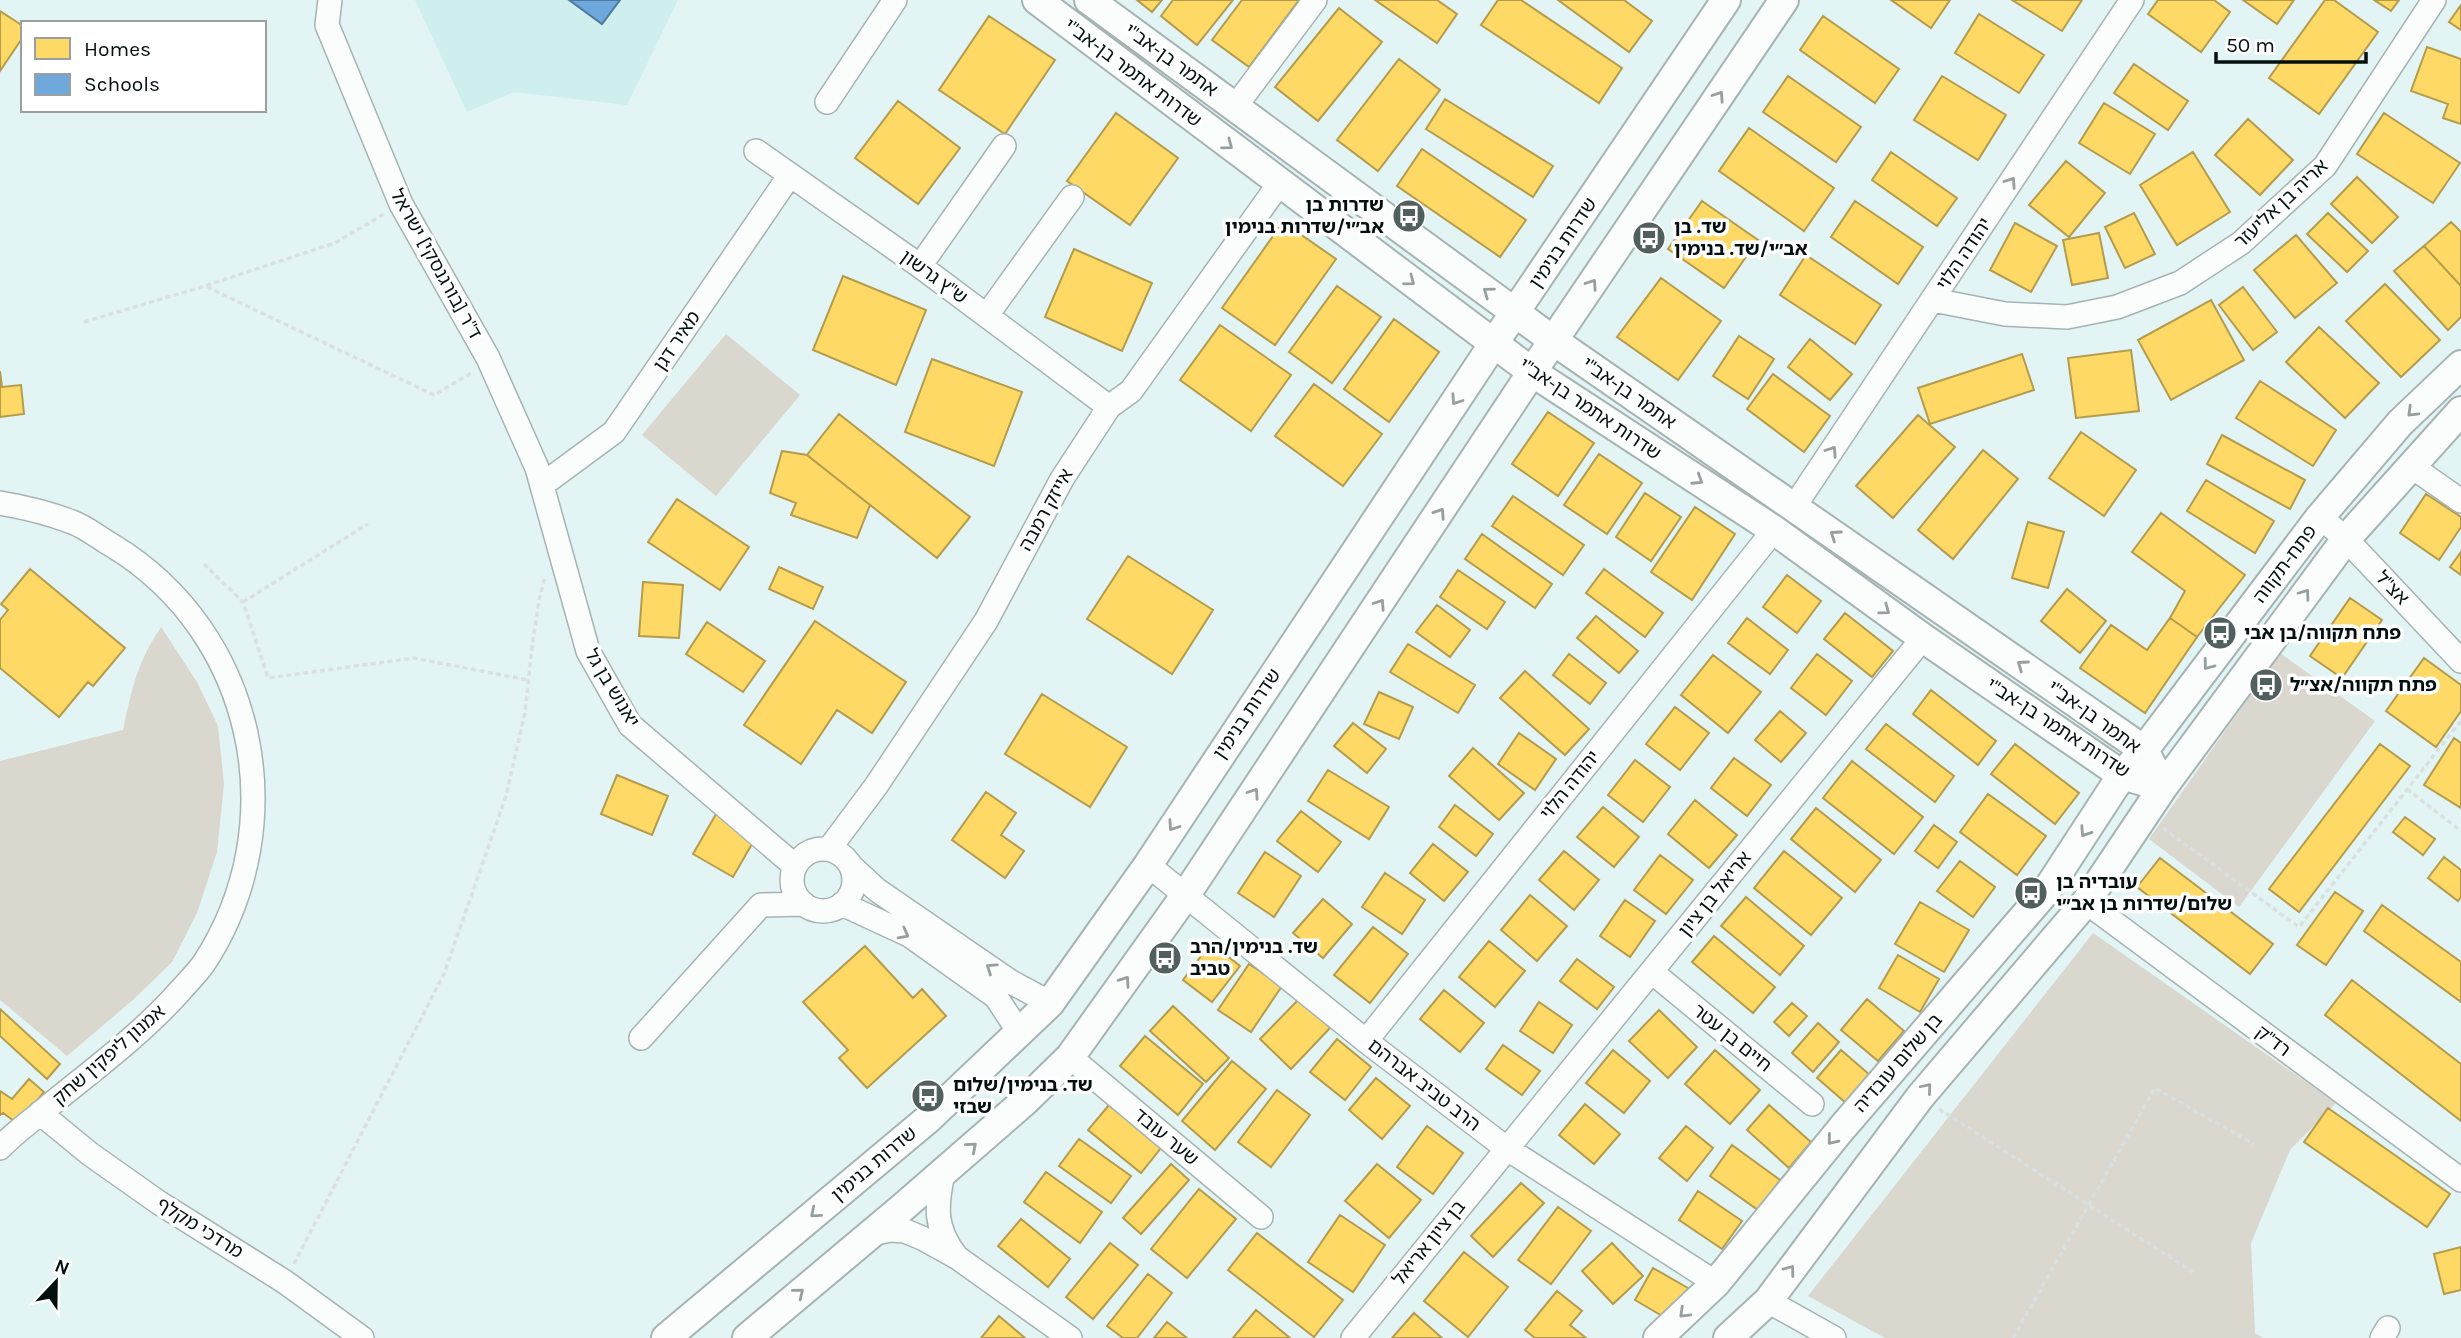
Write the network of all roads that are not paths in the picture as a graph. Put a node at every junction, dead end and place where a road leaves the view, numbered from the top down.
1 (330, 0) edge
2 (895, 0) edge
3 (1037, 0) edge
4 (1089, 0) edge
5 (1315, 0) edge
6 (1726, 0) edge
7 (1784, 0) edge
8 (2132, 0) edge
9 (2434, 0) edge
10 (827, 102) dead end
11 (1234, 107) junction
12 (1004, 146) dead end
13 (755, 151) dead end
14 (790, 175) junction
15 (1279, 184) junction
16 (1072, 197) dead end
17 (920, 266) junction
18 (1933, 300) junction
19 (1516, 313) junction
20 (986, 316) junction
21 (1554, 341) junction
22 (1494, 344) junction
23 (2461, 365) edge
24 (1532, 372) junction
25 (1109, 407) junction
26 (2461, 411) edge
27 (2411, 466) junction
28 (542, 485) junction
29 (2461, 501) edge
30 (0, 503) edge
31 (1794, 507) junction
32 (2320, 517) junction
33 (1774, 530) junction
34 (2346, 539) junction
35 (1923, 638) junction
36 (2461, 661) edge
37 (2144, 750) junction
38 (2122, 775) junction
39 (2163, 788) junction
40 (829, 849) junction
41 (1148, 865) junction
42 (795, 866) junction
43 (852, 867) junction
44 (1185, 896) junction
45 (2086, 902) junction
46 (804, 904) junction
47 (842, 904) junction
48 (1652, 972) junction
49 (1050, 1003) junction
50 (1019, 1032) junction
51 (641, 1038) dead end
52 (1366, 1041) junction
53 (1070, 1057) junction
54 (1812, 1104) dead end
55 (40, 1113) junction
56 (0, 1148) edge
57 (1506, 1148) junction
58 (943, 1173) junction
59 (2461, 1180) edge
60 (1261, 1217) dead end
61 (871, 1234) junction
62 (958, 1258) junction
63 (1716, 1283) junction
64 (1768, 1301) junction
65 (362, 1338) edge
66 (666, 1338) edge
67 (747, 1338) edge
68 (1070, 1338) edge
69 (1353, 1338) edge
70 (1658, 1338) edge
71 (1728, 1338) edge
72 (1834, 1338) edge

1 - 28 street, ד"ר [בורגנסקי] ישראל
2 - 10 street
3 -> 15 main road, שדרות אתמר בן-אב"י
4 - 11 main road, אתמר בן-אב"י
5 - 11 street
6 - 19 main road, שדרות בנימין
21 -> 7 main road
18 -> 8 street, יהודה הלוי
9 - 18 street, אריה בן אליעזר
19 -> 11 main road, אתמר בן-אב"י
12 - 17 street
13 - 14 street, ש"ץ גרשון
14 - 17 street, ש"ץ גרשון
14 - 28 street, מאיר דגן
15 -> 22 main road, שדרות אתמר בן-אב"י
15 - 25 street, אייזק רמבה
16 - 20 street
17 - 20 street, ש"ץ גרשון
31 -> 18 street, יהודה הלוי
19 - 21 main road, אתמר בן-אב"י
19 - 22 main road, שדרות בנימין
20 - 25 street, ש"ץ גרשון
21 - 24 main road
21 - 31 main road, אתמר בן-אב"י
22 - 24 main road, שדרות אתמר בן-אב"י
22 -> 41 main road, שדרות בנימין
23 -> 32 main road, פתח-תקווה
24 -> 33 main road, שדרות אתמר בן-אב"י
44 -> 24 main road
25 - 40 street, אייזק רמבה
26 - 27 main road, פתח-תקווה
27 - 29 street
27 - 34 main road, פתח-תקווה
28 - 42 street, יאנוש בן גל
30 - 55 street, אמנון ליפקין שחק
37 -> 31 main road, אתמר בן-אב"י
32 - 34 street, אצ"ל
32 -> 37 main road, פתח-תקווה
33 -> 35 main road, שדרות אתמר בן-אב"י
33 - 52 street, יהודה הלוי
34 - 36 street, אצ"ל
39 -> 34 main road, פתח-תקווה
35 - 38 main road, שדרות אתמר בן-אב"י
35 - 48 street, אריאל בן ציון
37 - 38 main road, פתח-תקווה
37 - 39 main road, אתמר בן-אב"י
38 - 39 main road, שדרות אתמר בן-אב"י
38 -> 63 main road, בן שלום עובדיה
39 - 45 main road, בן שלום עובדיה
40 - 42 street
40 - 43 street
41 - 44 street, הרב טביב אברהם
41 - 49 main road, שדרות בנימין
42 - 46 street
43 - 47 street
49 -> 43 street
44 - 52 street, הרב טביב אברהם
53 -> 44 main road
45 - 59 street, רד"ק
64 -> 45 main road, בן שלום עובדיה
46 - 47 street
46 - 51 street
47 -> 50 street
48 - 54 street, חיים בן עטר
48 - 57 street, אריאל בן ציון
49 - 50 main road, שדרות בנימין
50 -> 66 main road, שדרות בנימין
52 - 57 street, הרב טביב אברהם
58 -> 53 main road
53 - 60 street, שער עובד
55 - 56 street, אמנון ליפקין שחק
55 - 65 street, מרדכי מקלף
57 - 63 street, הרב טביב אברהם
57 - 69 street, בן ציון אריאל
58 - 61 main road
58 - 62 street
61 - 62 street
67 -> 61 main road
62 - 68 street
63 -> 70 main road, בן שלום עובדיה
64 - 71 main road, בן שלום עובדיה
64 - 72 street

